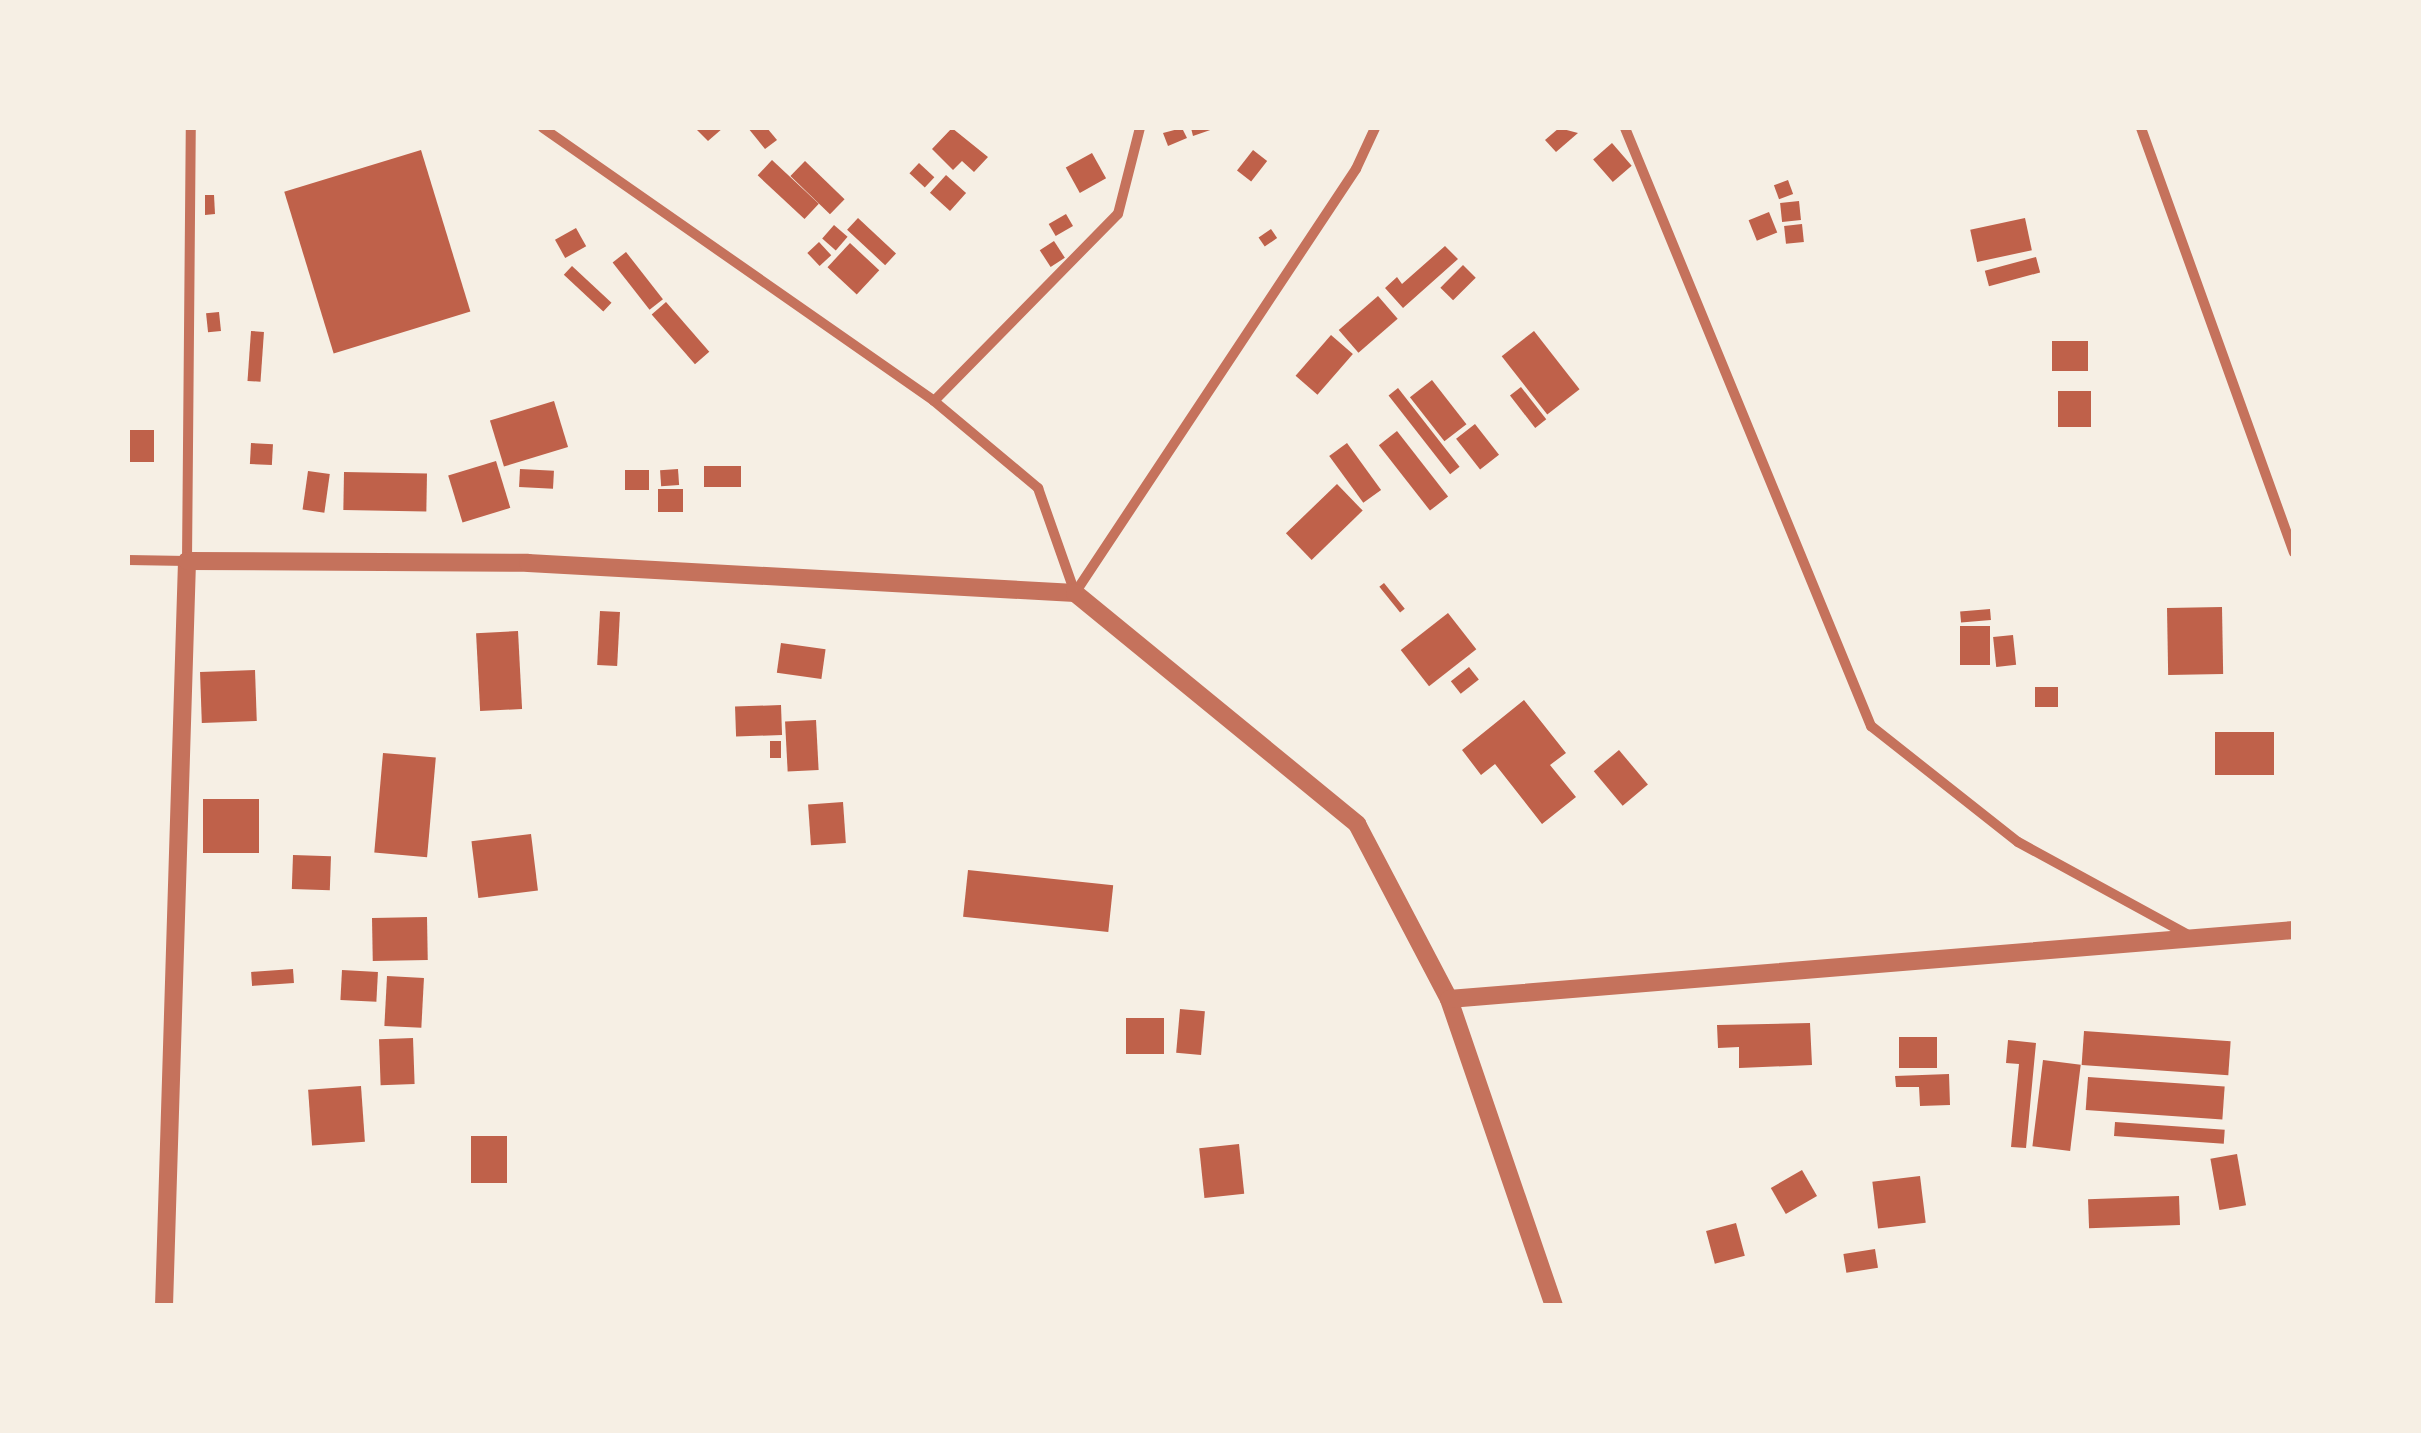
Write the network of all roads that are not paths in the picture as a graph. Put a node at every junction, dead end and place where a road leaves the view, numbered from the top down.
1 (191, 128) edge
2 (543, 128) edge
3 (1140, 128) edge
4 (1375, 128) edge
5 (1625, 128) edge
6 (2141, 128) edge
7 (934, 402) junction
8 (2294, 552) edge
9 (128, 560) edge
10 (188, 561) junction
11 (1074, 592) junction
12 (2293, 929) edge
13 (2193, 938) junction
14 (1449, 999) junction
15 (164, 1306) edge
16 (1554, 1306) edge

1 - 10 street
2 - 7 street
3 - 7 street
4 - 11 street
5 - 13 street
6 - 8 street
7 - 11 street
9 - 10 street
10 - 11 street
10 - 15 street
11 - 14 street
12 - 13 street
13 - 14 street
14 - 16 street

